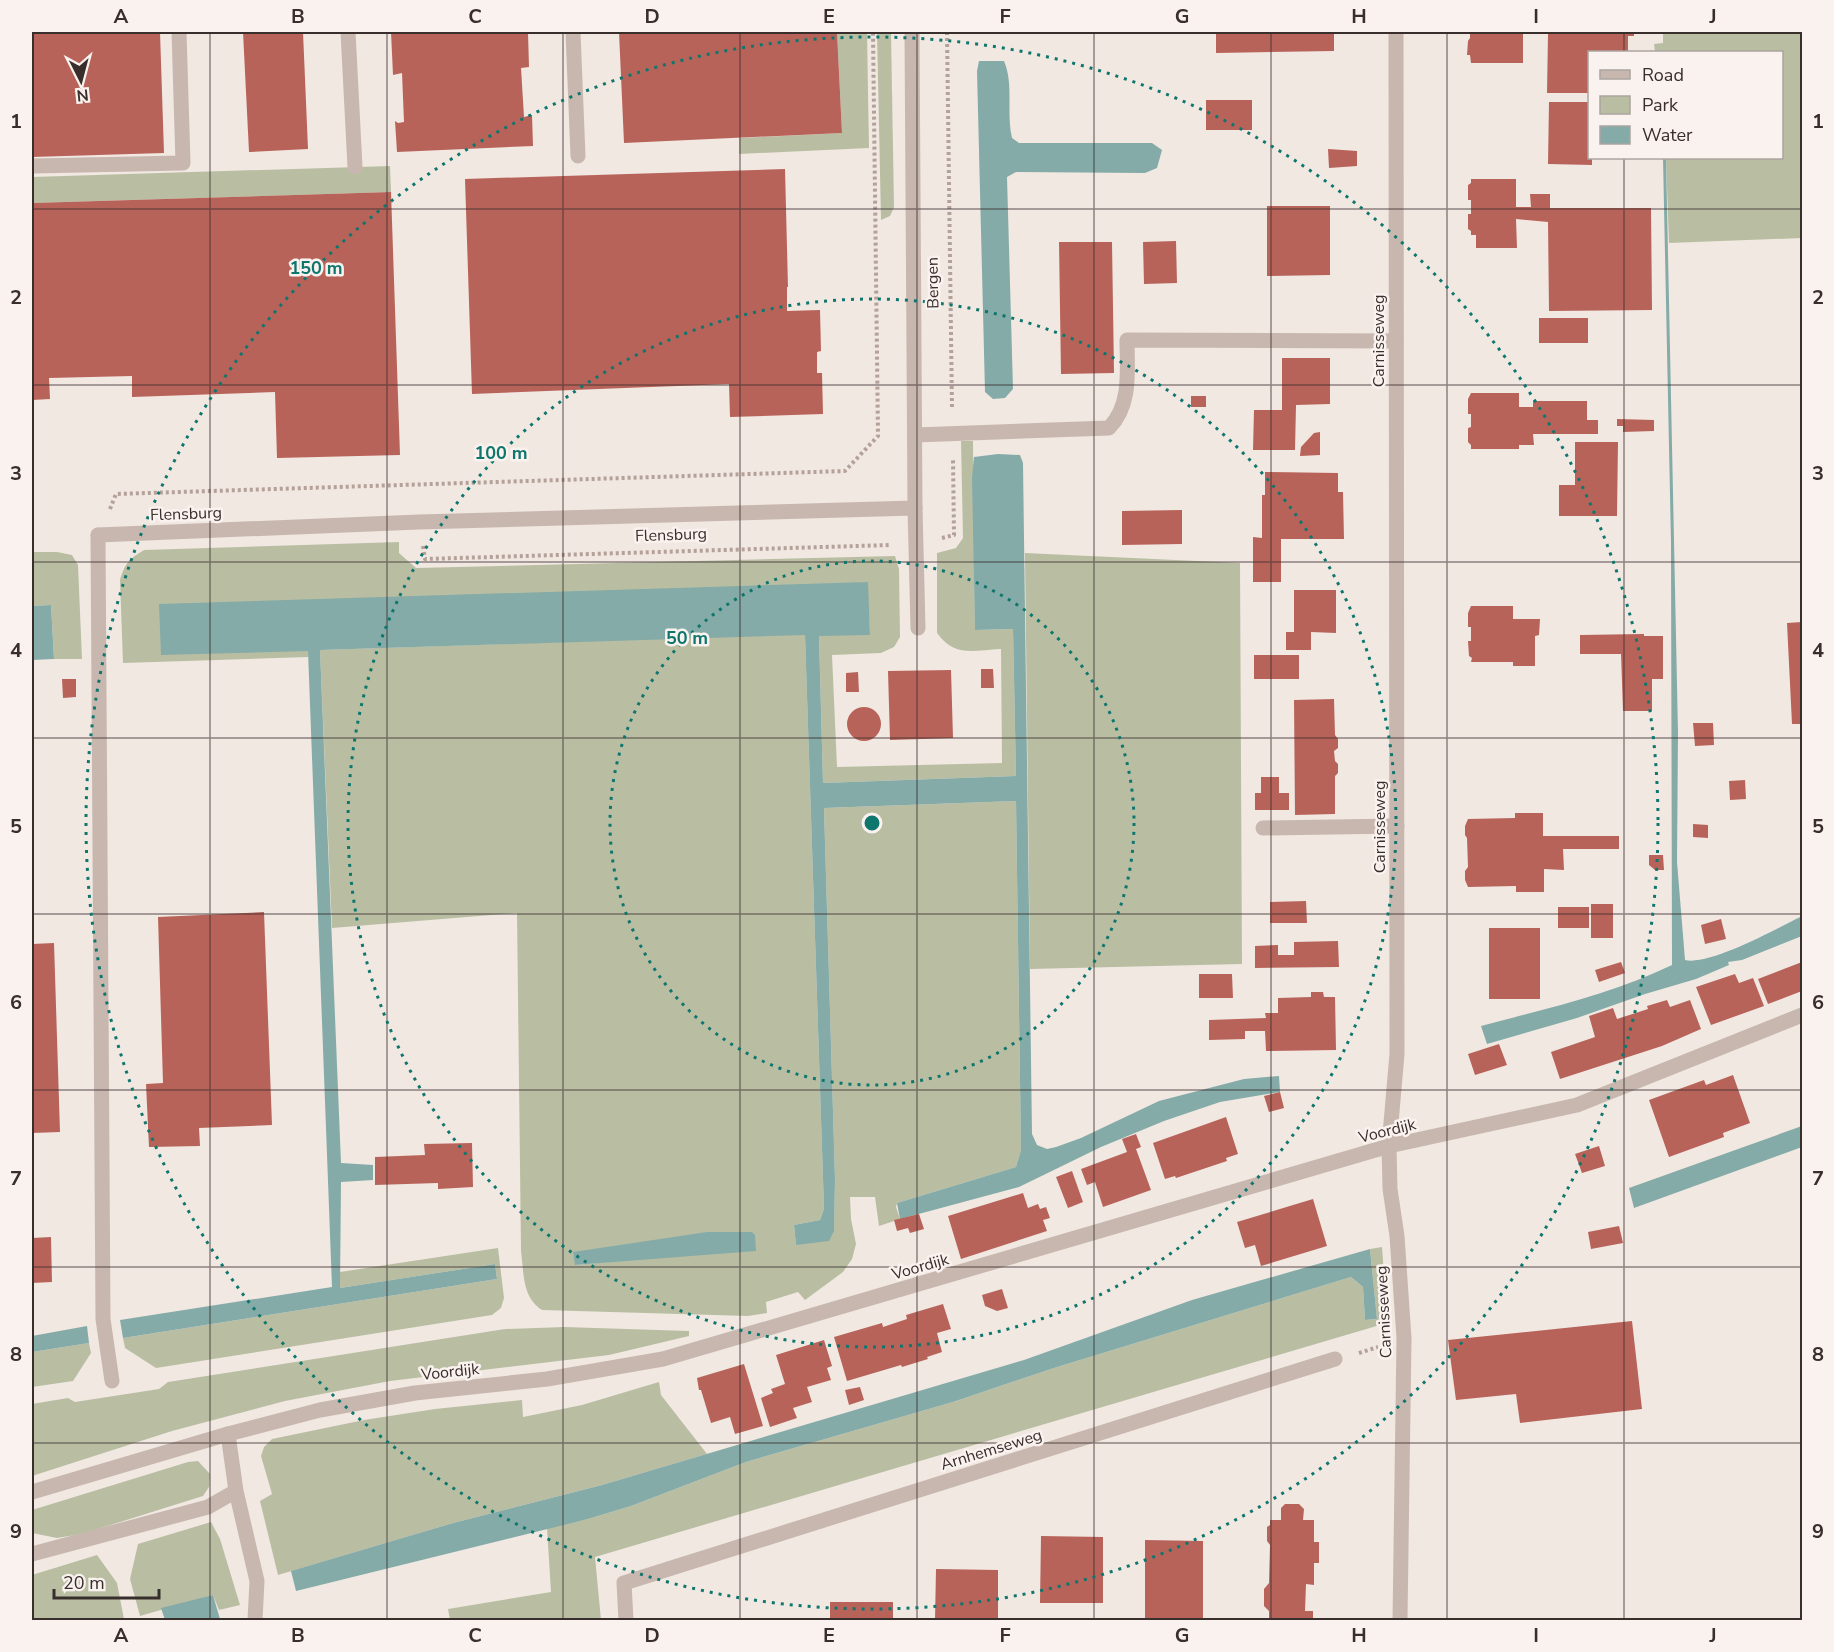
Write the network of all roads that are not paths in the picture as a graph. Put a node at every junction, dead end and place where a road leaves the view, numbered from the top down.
1 (179, 32) edge
2 (348, 32) edge
3 (573, 32) edge
4 (912, 32) edge
5 (1396, 32) edge
6 (578, 156) dead end
7 (32, 166) edge
8 (355, 167) dead end
9 (1396, 341) junction
10 (915, 435) junction
11 (915, 508) junction
12 (918, 628) dead end
13 (1397, 826) junction
14 (1263, 828) dead end
15 (1803, 1015) edge
16 (1389, 1146) junction
17 (1335, 1359) road end
18 (112, 1381) dead end
19 (228, 1434) junction
20 (236, 1491) junction
21 (32, 1492) edge
22 (32, 1554) edge
23 (255, 1620) edge
24 (626, 1620) edge
25 (1400, 1620) edge

1 - 7 street
2 - 8 street
3 - 6 street
4 - 10 street, Bergen
5 - 9 street, Carnisseweg
9 - 10 street
9 - 13 street, Carnisseweg
10 - 11 street, Bergen
11 - 12 street, Bergen
11 - 18 street, Flensburg
13 - 14 street
13 - 16 street, Carnisseweg
15 - 16 street, Voordijk
16 - 19 street, Voordijk
16 - 25 street, Carnisseweg
17 - 24 street, Arnhemseweg
19 - 20 street
19 - 21 street, Voordijk
20 - 22 street
20 - 23 street

